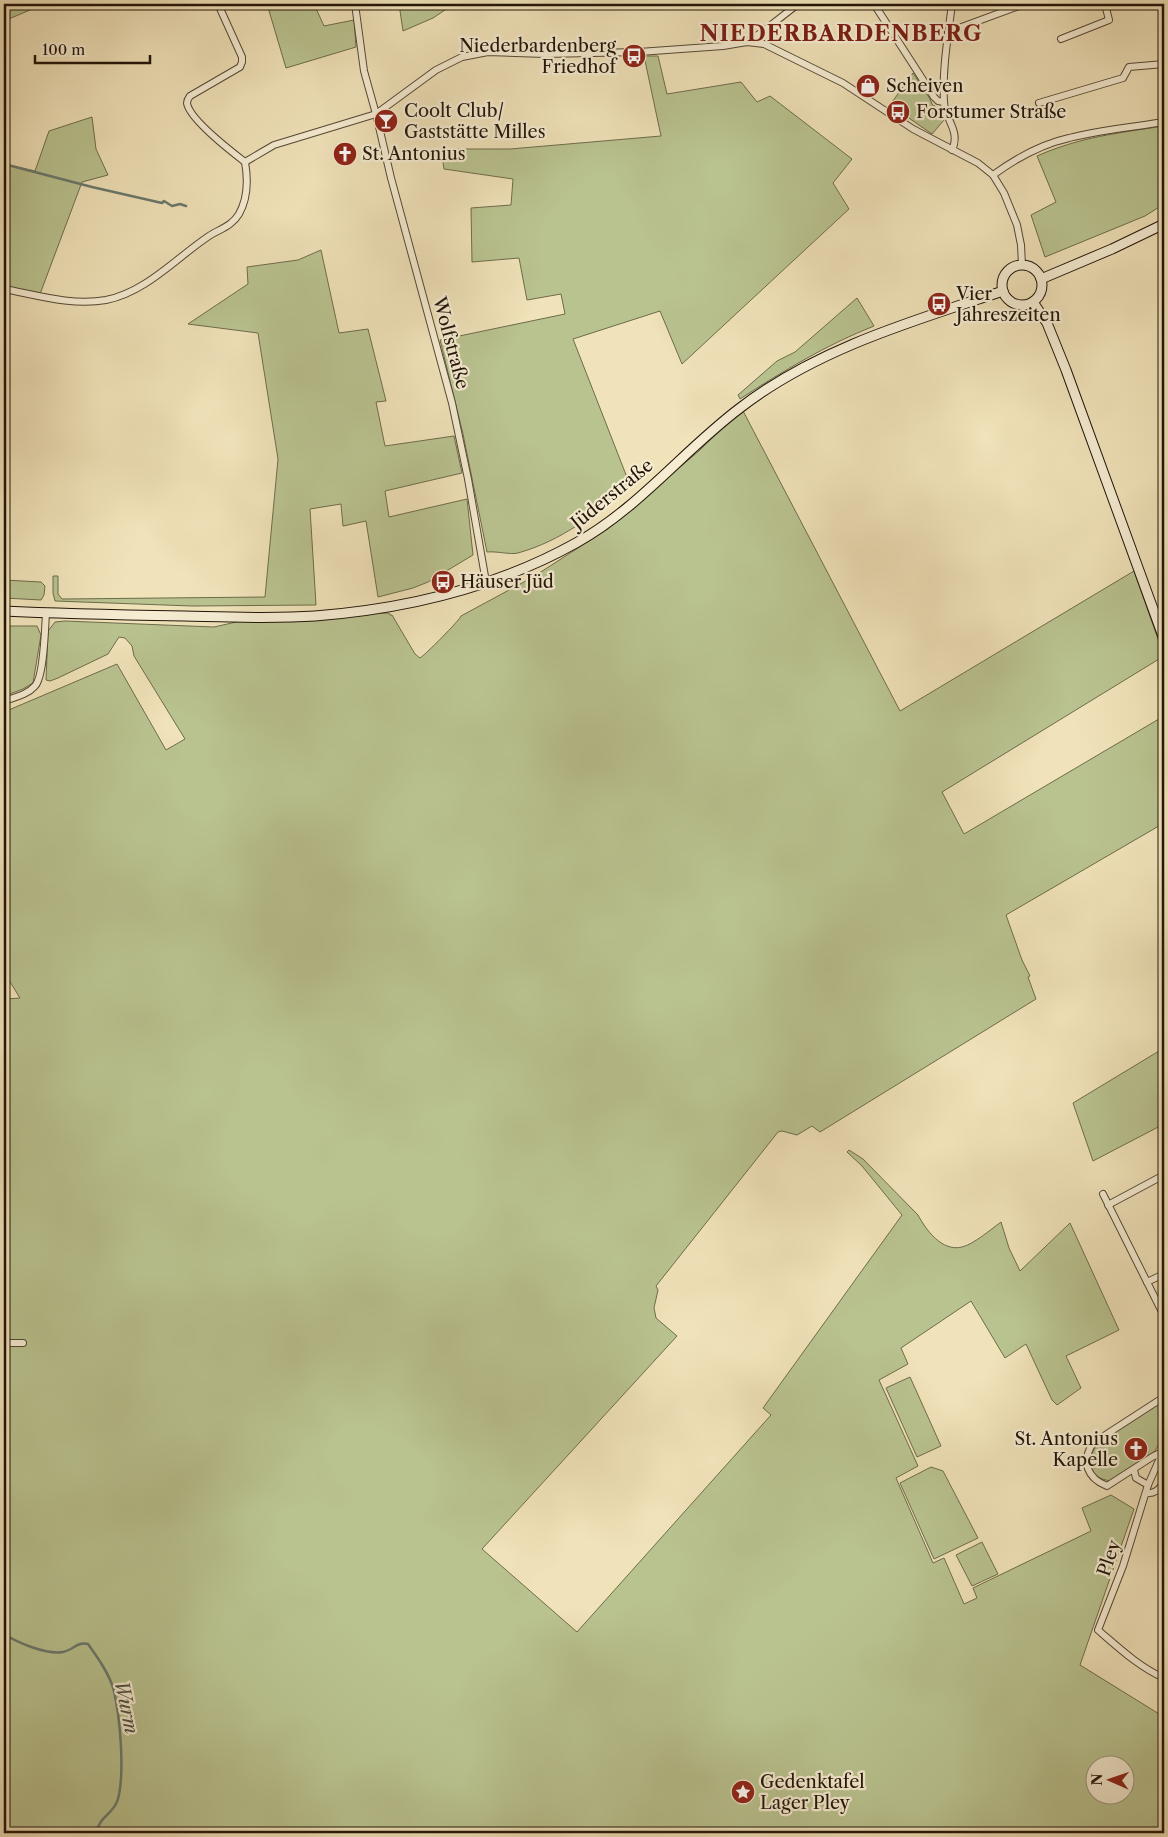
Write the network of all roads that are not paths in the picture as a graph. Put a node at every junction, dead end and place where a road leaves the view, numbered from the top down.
1 (218, 4) edge
2 (355, 4) edge
3 (798, 4) edge
4 (874, 4) edge
5 (952, 4) edge
6 (1024, 4) edge
7 (1105, 4) edge
8 (948, 32) junction
9 (1061, 39) dead end
10 (747, 42) junction
11 (1164, 64) edge
12 (944, 102) junction
13 (1039, 103) dead end
14 (376, 114) junction
15 (1164, 122) edge
16 (952, 150) junction
17 (245, 162) junction
18 (992, 175) junction
19 (1164, 224) edge
20 (1022, 265) junction
21 (1041, 278) junction
22 (4, 289) edge
23 (1003, 291) junction
24 (1033, 302) junction
25 (486, 582) junction
26 (4, 612) edge
27 (46, 613) junction
28 (1164, 639) edge
29 (4, 701) edge
30 (1164, 1176) edge
31 (1103, 1194) dead end
32 (1108, 1205) junction
33 (1164, 1274) edge
34 (1147, 1282) junction
35 (1164, 1316) edge
36 (4, 1343) edge
37 (23, 1343) dead end
38 (1164, 1397) edge
39 (1163, 1451) edge
40 (1134, 1470) junction
41 (1164, 1482) edge
42 (1148, 1485) junction
43 (1146, 1493) junction
44 (1164, 1678) edge

1 - 17 street
2 - 14 street, Wolfstraße
3 - 10 street
4 - 12 street
5 - 8 street
6 - 8 street
7 - 9 street
8 - 12 street
10 - 14 street
10 - 16 street
11 - 13 street
12 - 16 street
14 - 17 street
14 - 25 street, Wolfstraße
15 - 18 street
16 - 18 street
17 - 22 street
18 - 20 street
19 - 21 main road
20 - 21 main road
20 - 23 main road
21 - 24 main road
23 - 24 main road
23 - 25 main road, Jüderstraße
24 - 28 main road
25 - 27 main road, Jüderstraße
26 - 27 main road, Jüderstraße
27 - 29 street
30 - 32 street
31 - 32 street
32 - 34 street
33 - 34 street
34 - 35 street
36 - 37 street
38 - 40 street, Pley
39 - 40 street, Pley
39 - 42 street, Pley
40 - 42 street
41 - 43 street
42 - 43 street, Pley
43 - 44 street, Pley

